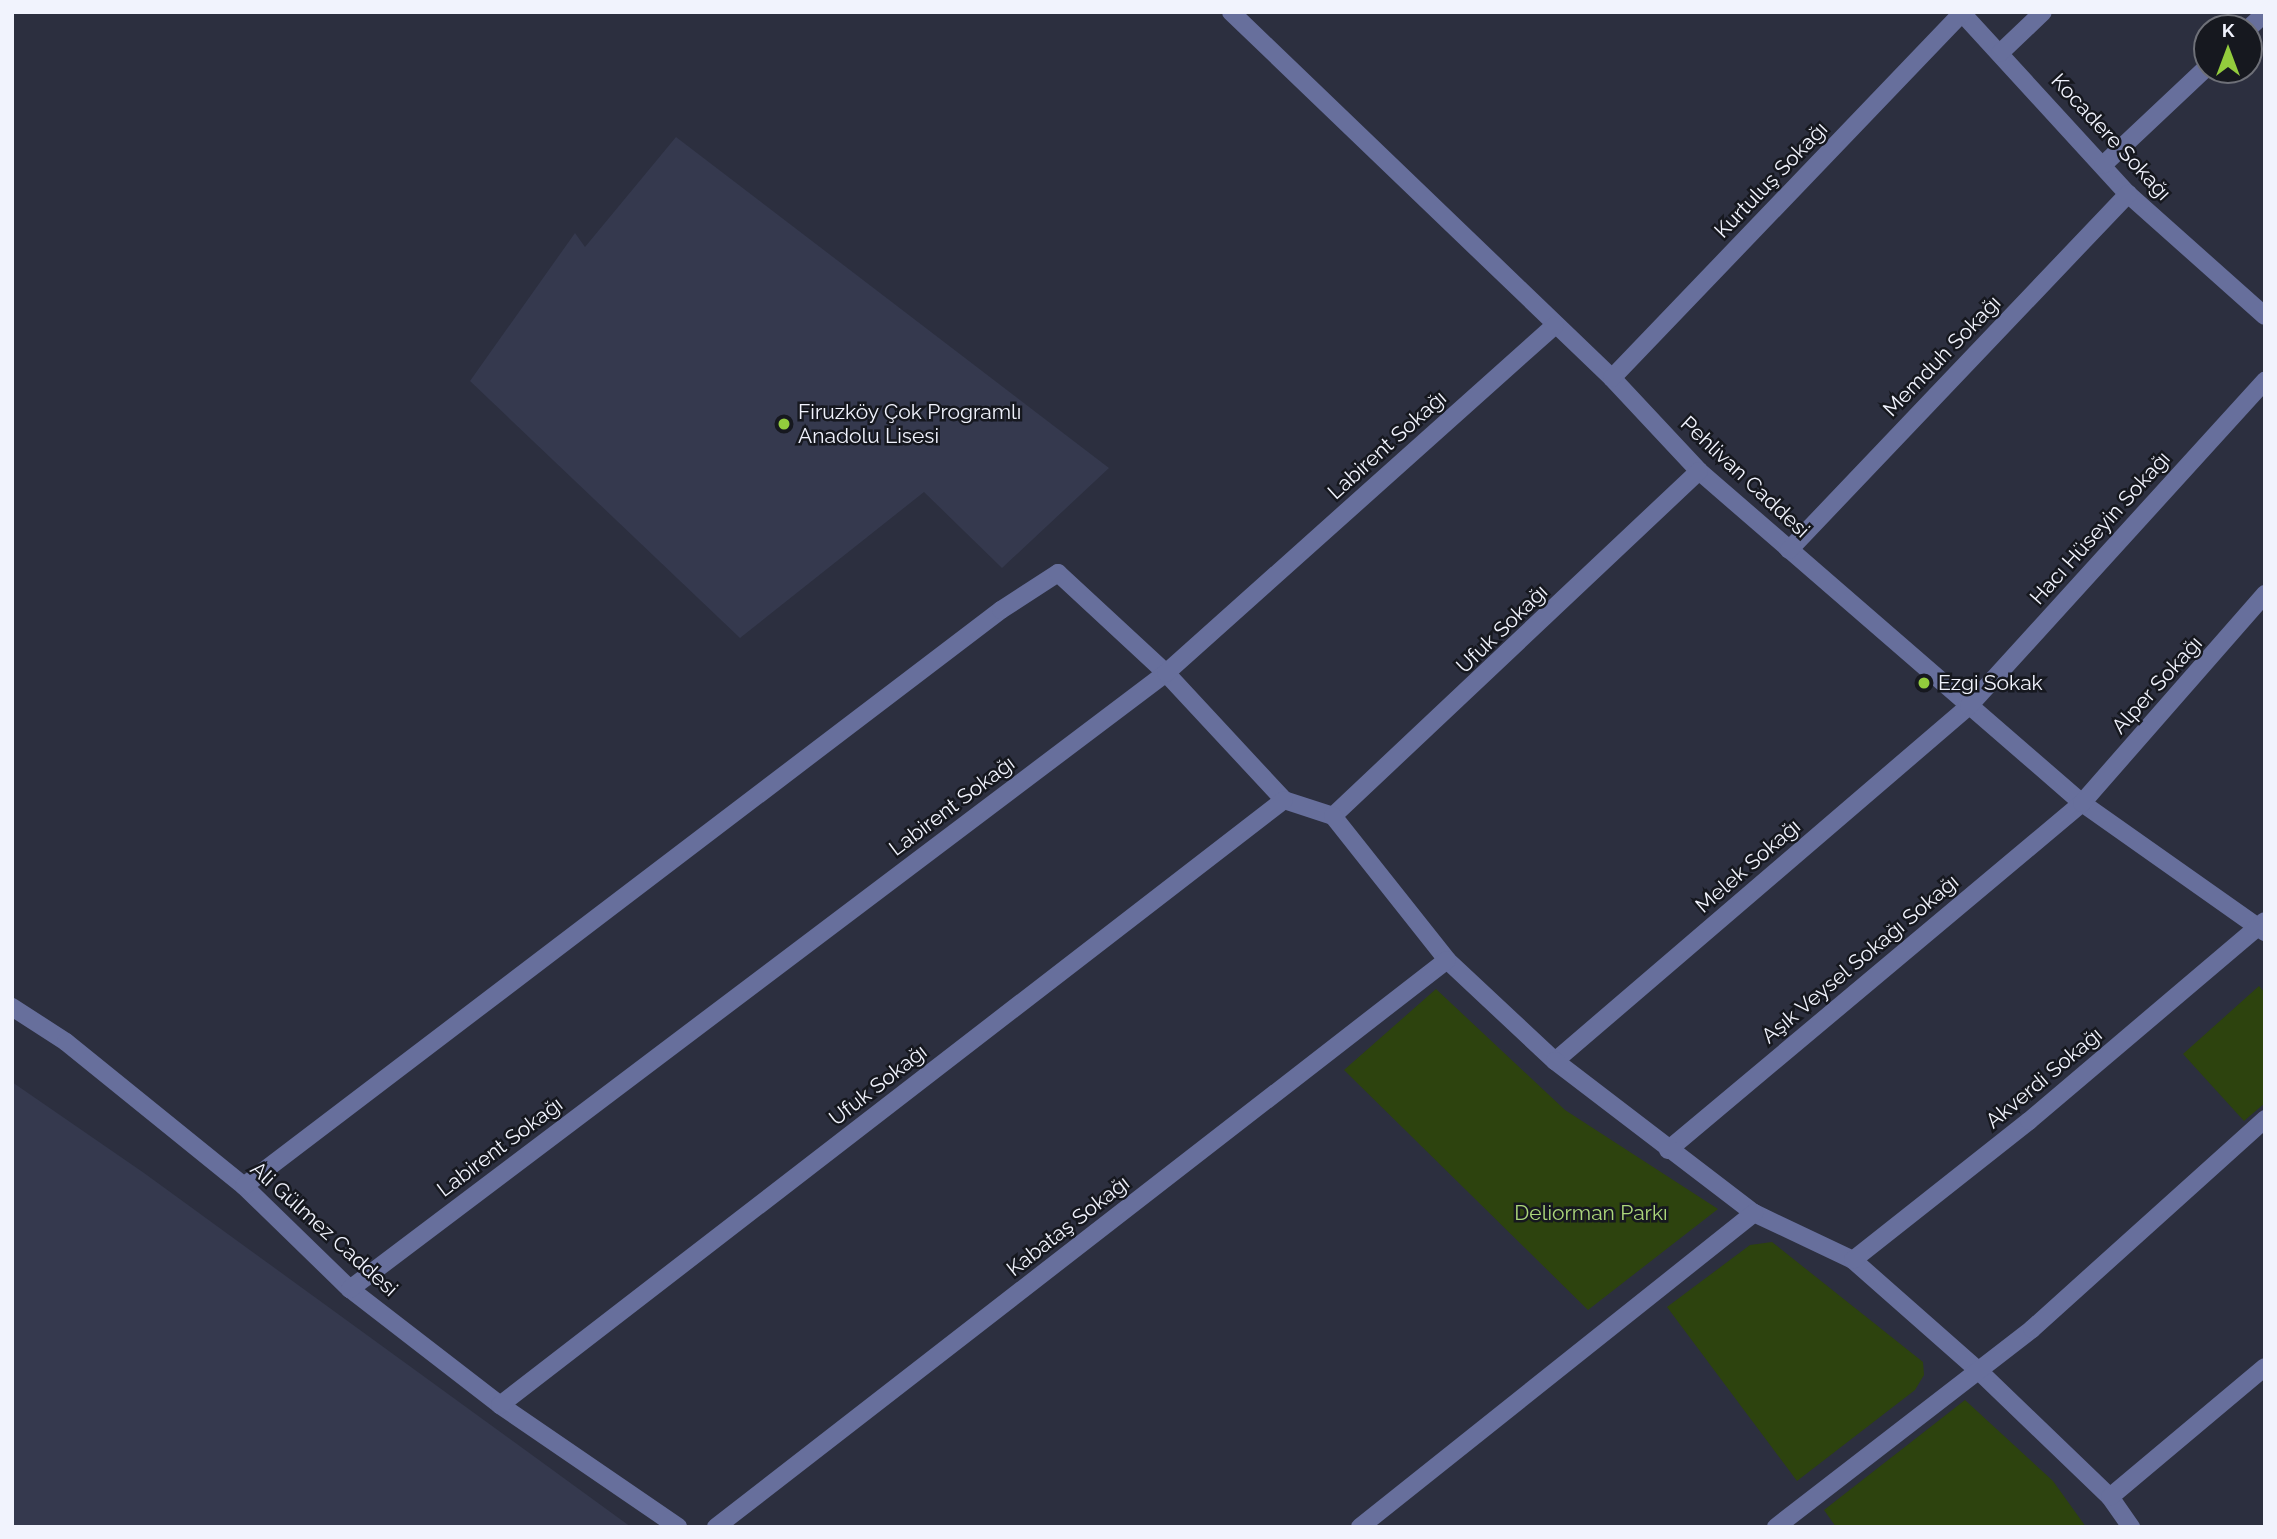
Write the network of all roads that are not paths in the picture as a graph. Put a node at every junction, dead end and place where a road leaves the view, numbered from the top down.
1 (1231, 12) edge
2 (2043, 12) edge
3 (1962, 13) edge
4 (2000, 53) junction
5 (2193, 80) edge
6 (2103, 165) junction
7 (2128, 194) junction
8 (2265, 316) edge
9 (1554, 326) junction
10 (1612, 378) junction
11 (2265, 381) edge
12 (1699, 471) junction
13 (1789, 550) junction
14 (2265, 594) edge
15 (1166, 673) junction
16 (1969, 706) junction
17 (1284, 800) junction
18 (2081, 803) junction
19 (1333, 816) junction
20 (2263, 926) edge
21 (1447, 960) junction
22 (12, 1007) edge
23 (1555, 1061) junction
24 (2265, 1119) edge
25 (1668, 1150) junction
26 (244, 1186) junction
27 (1754, 1213) junction
28 (1853, 1260) junction
29 (350, 1289) junction
30 (2265, 1367) edge
31 (1980, 1371) junction
32 (500, 1405) junction
33 (2110, 1497) junction
34 (1787, 1523) edge
35 (678, 1527) edge
36 (716, 1527) edge
37 (1360, 1527) edge
38 (2131, 1527) edge

1 - 9 street, Pehlivan Caddesi
2 - 4 street
3 - 4 street, Kocadere Sokağı
3 - 10 street, Kurtuluş Sokağı
4 - 6 street, Kocadere Sokağı
5 - 6 street
6 - 7 street, Kocadere Sokağı
7 - 8 street, Kocadere Sokağı
7 - 13 street, Memduh Sokağı
9 - 10 street, Pehlivan Caddesi
9 - 15 street, Labirent Sokağı
10 - 12 street, Pehlivan Caddesi
11 - 16 street, Hacı Hüseyin Sokağı
12 - 13 street, Pehlivan Caddesi
12 - 19 street, Ufuk Sokağı
13 - 16 street, Pehlivan Caddesi
14 - 18 street, Alper Sokağı
15 - 17 street
15 - 26 street
15 - 29 street, Labirent Sokağı
16 - 18 street, Pehlivan Caddesi
16 - 23 street, Melek Sokağı
17 - 19 street
17 - 32 street, Ufuk Sokağı
18 - 20 street, Pehlivan Caddesi
18 - 25 street, Aşık Veysel Sokağı Sokağı
19 - 21 street
20 - 28 street, Akverdi Sokağı
21 - 23 street
21 - 36 street, Kabataş Sokağı
22 - 26 street, Ali Gülmez Caddesi
23 - 25 street
24 - 31 street
25 - 27 street
26 - 29 street, Ali Gülmez Caddesi
27 - 28 street
27 - 37 street
28 - 31 street
29 - 32 street, Ali Gülmez Caddesi
30 - 33 street
31 - 33 street
31 - 34 street
32 - 35 street, Ali Gülmez Caddesi
33 - 38 street

